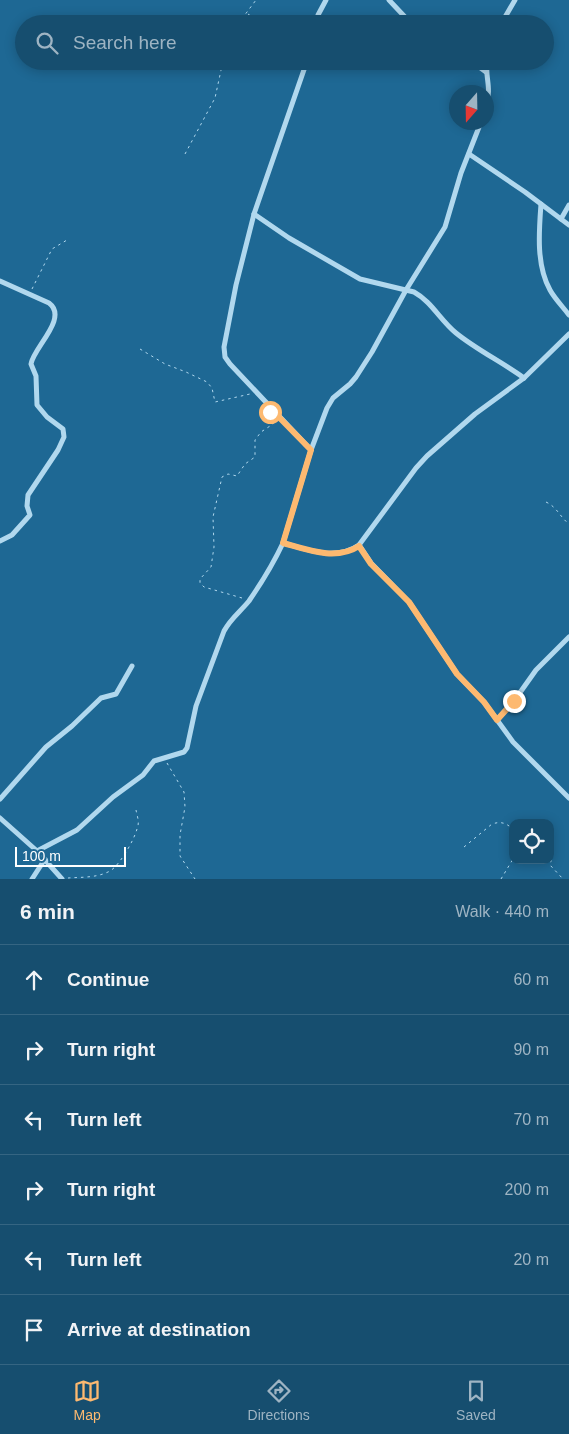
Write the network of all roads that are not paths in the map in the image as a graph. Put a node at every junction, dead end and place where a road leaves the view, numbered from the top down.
1 (326, 0) edge
2 (388, 0) edge
3 (515, 0) edge
4 (318, 15) edge
5 (404, 15) edge
6 (506, 15) edge
7 (304, 70) edge
8 (483, 70) edge
9 (486, 72) joint
10 (490, 85) edge
11 (478, 130) edge
12 (469, 154) junction
13 (540, 204) junction
14 (569, 205) edge
15 (254, 214) junction
16 (561, 219) junction
17 (569, 225) edge
18 (0, 281) edge
19 (406, 290) junction
20 (569, 315) edge
21 (569, 334) edge
22 (524, 378) junction
23 (311, 450) junction
24 (0, 541) edge
25 (283, 543) junction
26 (359, 546) junction
27 (569, 637) edge
28 (132, 666) dead end
29 (497, 720) junction
30 (569, 798) edge
31 (0, 799) edge
32 (0, 818) edge
33 (37, 851) junction
34 (45, 859) junction
35 (32, 879) edge
36 (62, 879) edge

1 - 4 street
2 - 5 street
3 - 6 street
7 - 15 street
8 - 9 street
9 - 10 street
11 - 12 street
12 - 13 street
12 - 19 street
13 - 16 street
13 - 20 street
14 - 16 street
15 - 19 street
15 - 23 street
16 - 17 street
18 - 24 street
19 - 22 street
19 - 23 street
21 - 22 street
22 - 26 street
23 - 25 street
25 - 26 street
25 - 33 street
26 - 29 street
27 - 29 street
28 - 31 street
29 - 30 street
32 - 33 street
33 - 34 street
34 - 35 street
34 - 36 street

